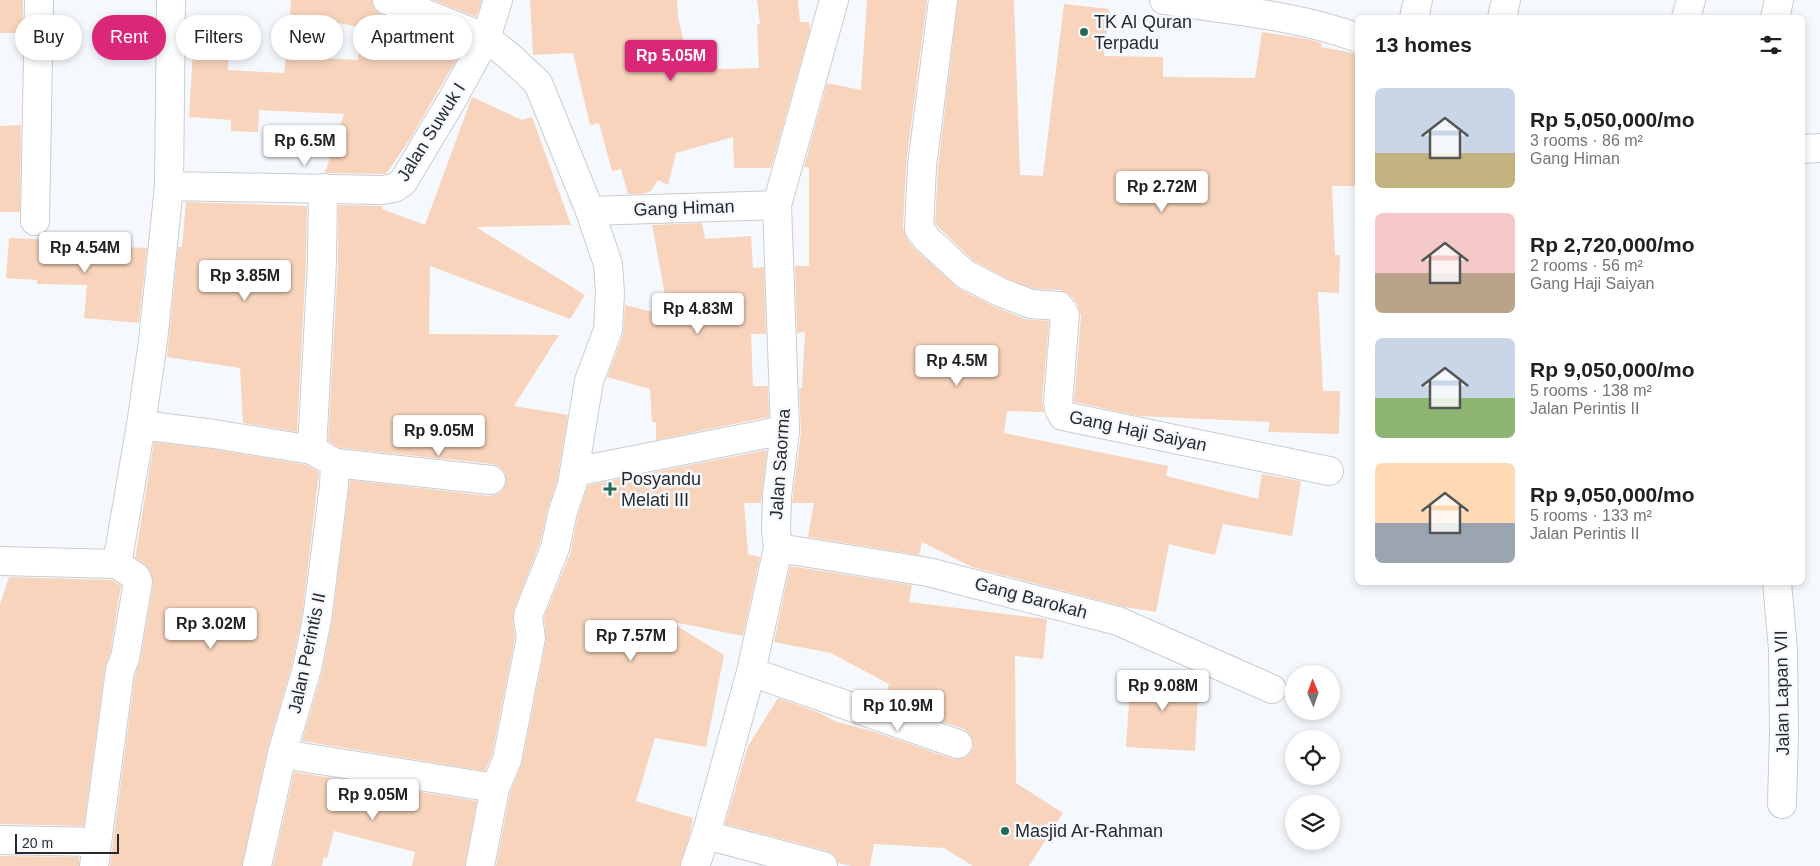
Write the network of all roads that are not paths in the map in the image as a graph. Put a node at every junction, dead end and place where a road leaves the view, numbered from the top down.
1 (39, 0) edge
2 (171, 0) edge
3 (387, 0) edge
4 (498, 0) edge
5 (834, 0) edge
6 (943, 0) edge
7 (1164, 0) edge
8 (1418, 0) edge
9 (1506, 0) edge
10 (1691, 0) edge
11 (1779, 0) edge
12 (1415, 15) edge
13 (1503, 15) edge
14 (1687, 15) edge
15 (1776, 15) edge
16 (1355, 37) edge
17 (486, 38) junction
18 (1820, 148) edge
19 (1805, 149) edge
20 (169, 186) junction
21 (323, 188) junction
22 (777, 205) junction
23 (590, 211) junction
24 (36, 221) dead end
25 (141, 425) junction
26 (785, 430) junction
27 (324, 456) junction
28 (1329, 471) dead end
29 (574, 472) junction
30 (491, 480) dead end
31 (778, 548) junction
32 (0, 561) edge
33 (117, 564) junction
34 (1777, 585) edge
35 (751, 672) junction
36 (1272, 689) dead end
37 (958, 744) dead end
38 (282, 754) junction
39 (495, 788) junction
40 (1782, 804) dead end
41 (706, 835) junction
42 (0, 840) edge
43 (95, 854) edge
44 (257, 866) edge
45 (480, 866) edge
46 (695, 866) edge
47 (823, 866) edge

1 - 24 street
2 - 20 street
3 - 17 street
4 - 17 street, Jalan Suwuk I
5 - 22 street, Jalan Saorma
6 - 28 street, Gang Haji Saiyan
7 - 16 street
8 - 12 street
9 - 13 street
10 - 14 street
11 - 15 street
17 - 21 street, Jalan Suwuk I
17 - 23 street
18 - 19 street
20 - 21 street, Jalan Suwuk I
20 - 25 street
21 - 27 street, Jalan Perintis II
22 - 23 street, Gang Himan
22 - 26 street, Jalan Saorma
23 - 29 street
25 - 27 street
25 - 33 street
26 - 29 street
26 - 31 street, Jalan Saorma
27 - 30 street
27 - 38 street, Jalan Perintis II
29 - 39 street
31 - 35 street, Jalan Saorma
31 - 36 street, Gang Barokah
32 - 33 street
33 - 43 street
34 - 40 street, Jalan Lapan VII
35 - 37 street
35 - 41 street, Jalan Saorma
38 - 39 street
38 - 44 street, Jalan Perintis II
39 - 45 street
41 - 46 street, Jalan Saorma
41 - 47 street
42 - 43 street

